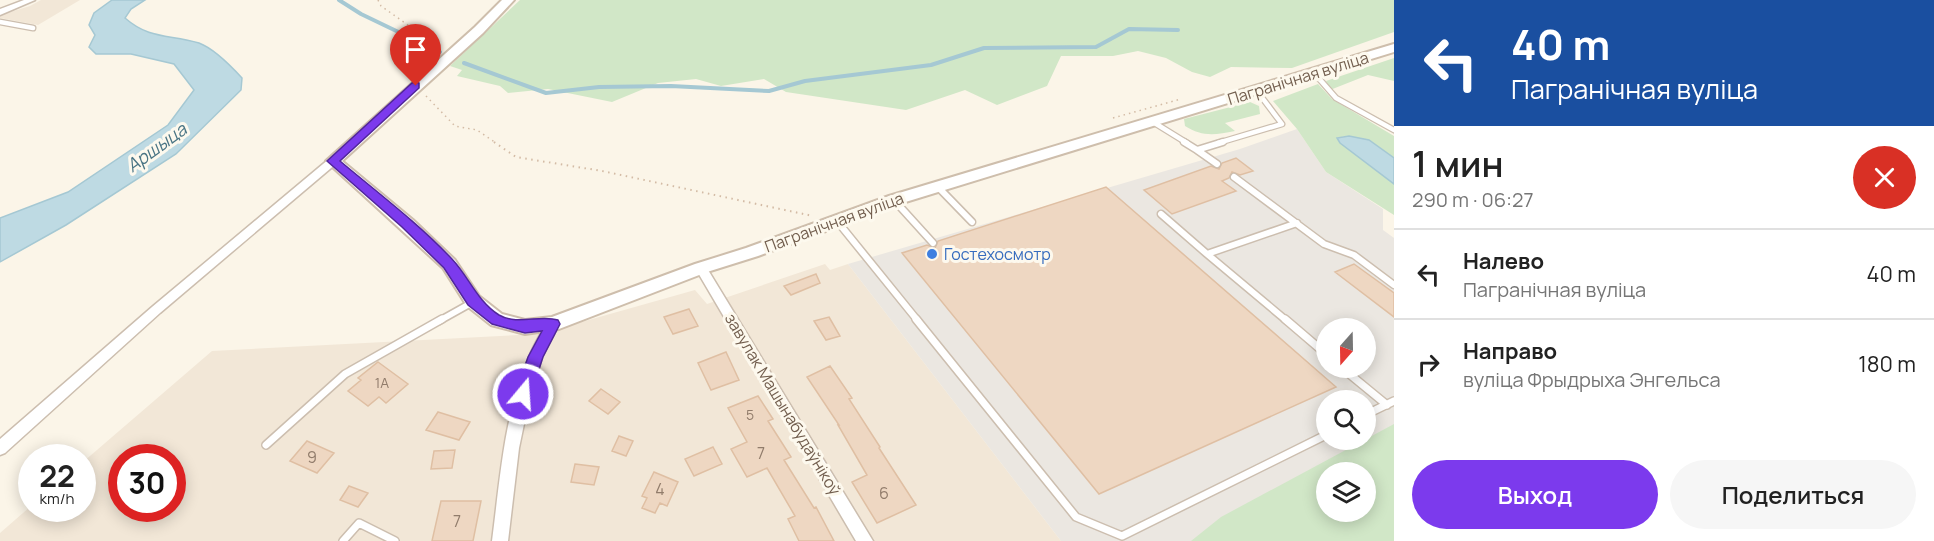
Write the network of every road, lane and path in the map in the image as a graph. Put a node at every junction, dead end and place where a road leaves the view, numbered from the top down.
1 (32, 0) edge
2 (378, 0) edge
3 (508, 0) edge
4 (0, 12) edge
5 (0, 22) edge
6 (33, 28) dead end
7 (1394, 48) edge
8 (450, 54) junction
9 (1315, 74) junction
10 (416, 86) junction
11 (1257, 91) junction
12 (1153, 122) junction
13 (1394, 130) edge
14 (1197, 150) junction
15 (333, 161) junction
16 (1217, 164) dead end
17 (1234, 177) dead end
18 (938, 187) junction
19 (894, 200) junction
20 (1161, 214) dead end
21 (837, 221) junction
22 (972, 222) dead end
23 (1296, 223) junction
24 (933, 243) dead end
25 (1207, 254) junction
26 (701, 267) junction
27 (1394, 285) edge
28 (473, 302) junction
29 (553, 324) junction
30 (1316, 346) edge
31 (1356, 378) edge
32 (1390, 403) edge
33 (1376, 410) edge
34 (1316, 440) edge
35 (266, 445) dead end
36 (0, 448) edge
37 (343, 541) edge
38 (395, 541) edge
39 (500, 541) edge
40 (865, 541) edge

1 - 4 street
2 - 8 path
3 - 8 street
5 - 6 lane
7 - 9 street, Пагранічная вуліца
8 - 10 street
9 - 11 street, Пагранічная вуліца
9 - 13 lane
10 - 15 street
10 - 21 path
11 - 12 street, Пагранічная вуліца
11 - 14 lane
12 - 14 lane
12 - 18 street, Пагранічная вуліца
14 - 16 lane
15 - 28 street, Пагранічная вуліца
15 - 36 street
17 - 23 lane
18 - 19 street, Пагранічная вуліца
18 - 22 lane
19 - 21 street, Пагранічная вуліца
19 - 24 lane
20 - 25 lane
21 - 26 street, Пагранічная вуліца
21 - 34 lane
23 - 25 lane
23 - 27 lane
25 - 30 lane
26 - 29 street, Пагранічная вуліца
26 - 40 street, завулак Машынабудаўнікоў
28 - 29 street, Пагранічная вуліца
28 - 35 lane
29 - 39 street
31 - 32 lane
32 - 33 lane
37 - 38 lane

